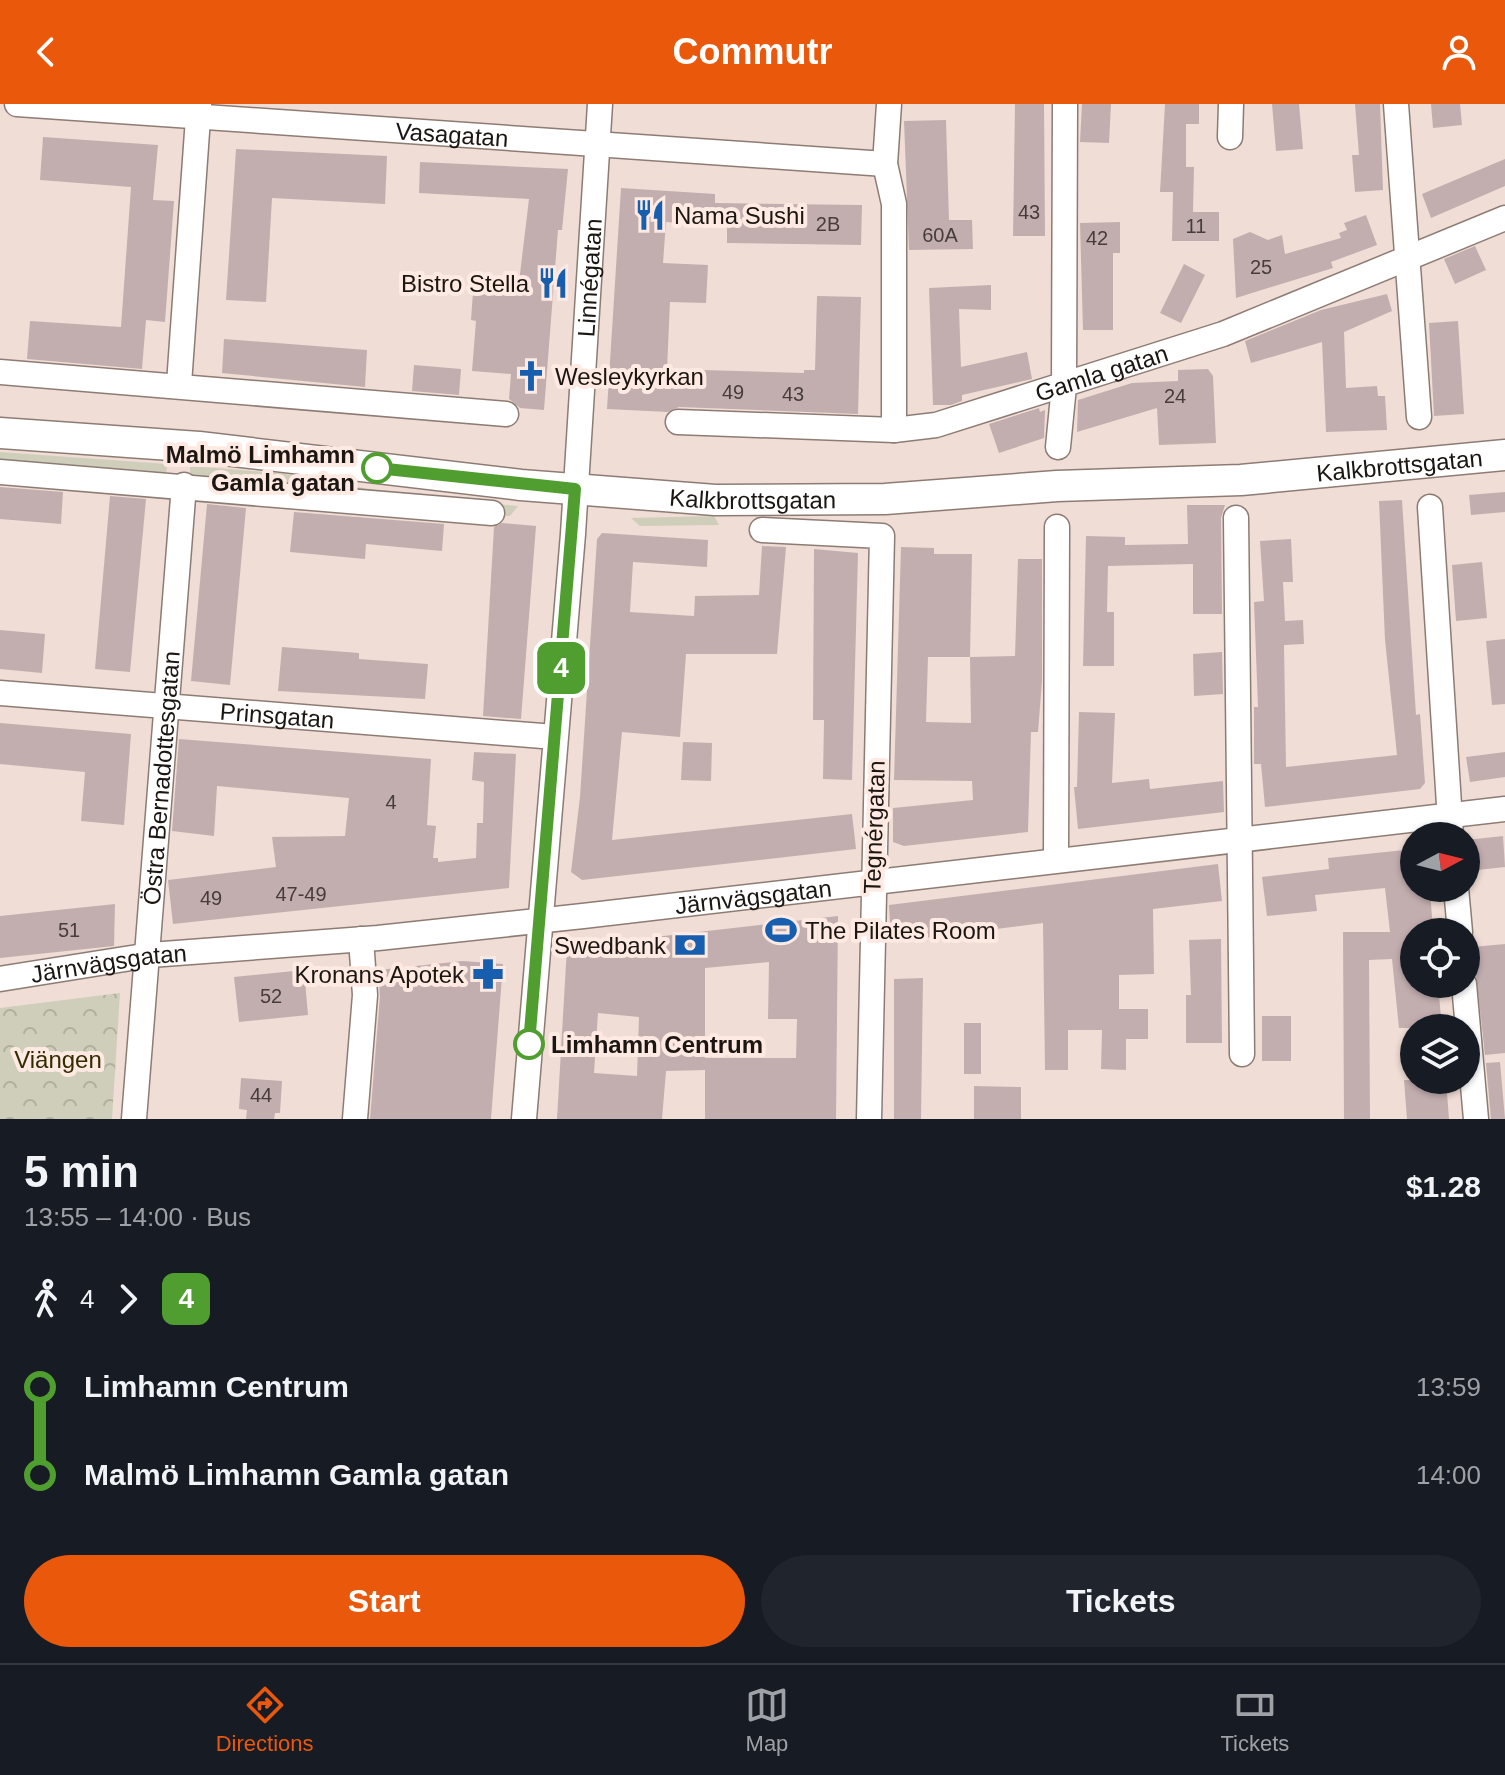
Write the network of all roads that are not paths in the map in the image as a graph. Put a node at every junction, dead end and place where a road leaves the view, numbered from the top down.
1 (17, 104) edge
2 (600, 104) edge
3 (889, 104) edge
4 (1065, 104) edge
5 (1231, 104) edge
6 (1396, 104) edge
7 (199, 110) edge
8 (1230, 137) dead end
9 (597, 142) junction
10 (885, 164) junction
11 (1505, 218) edge
12 (1406, 261) junction
13 (0, 372) edge
14 (179, 384) junction
15 (1064, 386) junction
16 (506, 414) dead end
17 (1419, 417) dead end
18 (678, 422) dead end
19 (894, 430) junction
20 (0, 433) edge
21 (1058, 447) dead end
22 (1505, 455) edge
23 (0, 472) edge
24 (184, 485) junction
25 (575, 489) junction
26 (1430, 507) dead end
27 (492, 513) dead end
28 (1236, 518) dead end
29 (1057, 527) dead end
30 (762, 530) dead end
31 (0, 693) edge
32 (166, 707) junction
33 (555, 737) junction
34 (1505, 809) edge
35 (1450, 822) edge
36 (1463, 822) edge
37 (1400, 829) edge
38 (1240, 840) junction
39 (1056, 859) junction
40 (872, 881) junction
41 (540, 920) junction
42 (361, 939) junction
43 (150, 955) junction
44 (0, 979) edge
45 (1465, 998) edge
46 (1242, 1054) dead end
47 (134, 1119) edge
48 (355, 1119) edge
49 (524, 1119) edge
50 (869, 1119) edge
51 (1476, 1119) edge

1 - 7 street, Vasagatan
2 - 9 street, Linnégatan
3 - 10 street
4 - 15 street
5 - 8 street
6 - 12 street
7 - 9 street, Vasagatan
7 - 14 street
9 - 10 street, Vasagatan
9 - 25 street, Linnégatan
10 - 19 street
11 - 12 street, Gamla gatan
12 - 15 street, Gamla gatan
12 - 17 street
13 - 14 street
14 - 16 street
15 - 19 street, Gamla gatan
15 - 21 street
18 - 19 street, Gamla gatan
20 - 25 main road, Kalkbrottsgatan
22 - 25 main road, Kalkbrottsgatan
23 - 24 street
24 - 27 street
24 - 32 street, Östra Bernadottesgatan
25 - 33 street, Linnégatan
26 - 35 street
28 - 38 street
29 - 39 street
30 - 40 street, Tegnérgatan
31 - 32 street, Prinsgatan
32 - 33 street, Prinsgatan
32 - 43 street, Östra Bernadottesgatan
33 - 41 street, Linnégatan
34 - 36 street, Järnvägsgatan
37 - 38 street, Järnvägsgatan
38 - 39 street, Järnvägsgatan
38 - 46 street
39 - 40 street, Järnvägsgatan
40 - 41 street, Järnvägsgatan
40 - 50 street, Tegnérgatan
41 - 42 street, Järnvägsgatan
41 - 49 street, Linnégatan
42 - 43 street, Järnvägsgatan
42 - 48 street
43 - 44 street, Järnvägsgatan
43 - 47 street, Östra Bernadottesgatan
45 - 51 street

